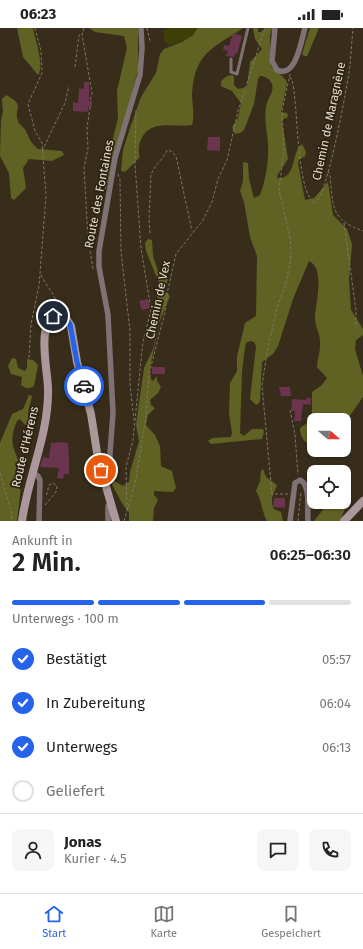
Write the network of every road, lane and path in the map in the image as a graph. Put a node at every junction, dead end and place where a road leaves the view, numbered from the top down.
1 (35, 28) edge
2 (84, 28) edge
3 (141, 28) edge
4 (148, 28) edge
5 (248, 28) edge
6 (265, 28) edge
7 (275, 28) edge
8 (305, 28) edge
9 (353, 28) edge
10 (82, 34) junction
11 (150, 41) dead end
12 (231, 59) dead end
13 (75, 67) dead end
14 (289, 71) junction
15 (290, 78) junction
16 (69, 86) dead end
17 (90, 101) dead end
18 (136, 106) dead end
19 (90, 107) dead end
20 (41, 154) junction
21 (114, 164) junction
22 (328, 170) junction
23 (344, 223) junction
24 (363, 231) edge
25 (192, 232) junction
26 (150, 233) dead end
27 (40, 273) junction
28 (94, 273) dead end
29 (59, 315) junction
30 (356, 328) dead end
31 (29, 358) dead end
32 (290, 410) dead end
33 (135, 423) junction
34 (32, 472) junction
35 (0, 473) edge
36 (299, 480) junction
37 (106, 484) junction
38 (301, 491) dead end
39 (289, 494) dead end
40 (363, 501) edge
41 (112, 504) junction
42 (45, 507) joint
43 (127, 510) junction
44 (12, 521) edge
45 (22, 521) edge
46 (39, 521) edge
47 (108, 521) edge
48 (116, 521) edge
49 (124, 521) edge
50 (290, 521) edge
51 (298, 521) edge
52 (308, 521) edge
53 (344, 521) edge

1 - 20 path
2 - 10 path
3 - 21 street, Route des Fontaines
4 - 11 path
5 - 12 lane
6 - 25 path, Chemin de Vex
7 - 14 street
8 - 14 street
9 - 22 path, Chemin de Maragnène
10 - 13 path
10 - 17 path
14 - 15 path
15 - 22 path, Chemin de Maragnène
15 - 39 path
16 - 20 path
18 - 33 path
19 - 28 path
20 - 27 path
21 - 33 path
21 - 37 street, Route des Fontaines
22 - 23 path
23 - 24 path
23 - 30 path
25 - 26 path
25 - 43 path, Chemin de Vex
27 - 29 path
27 - 31 path
29 - 34 main road, Route d'Hérens
29 - 37 main road
32 - 36 path
33 - 43 path
34 - 45 main road, Route d'Hérens
34 - 46 street
35 - 44 path
36 - 50 street
36 - 52 street
37 - 41 main road
38 - 51 path
40 - 53 main road
41 - 47 street
41 - 48 main road
42 - 42 path
43 - 49 path, Chemin de Vex

